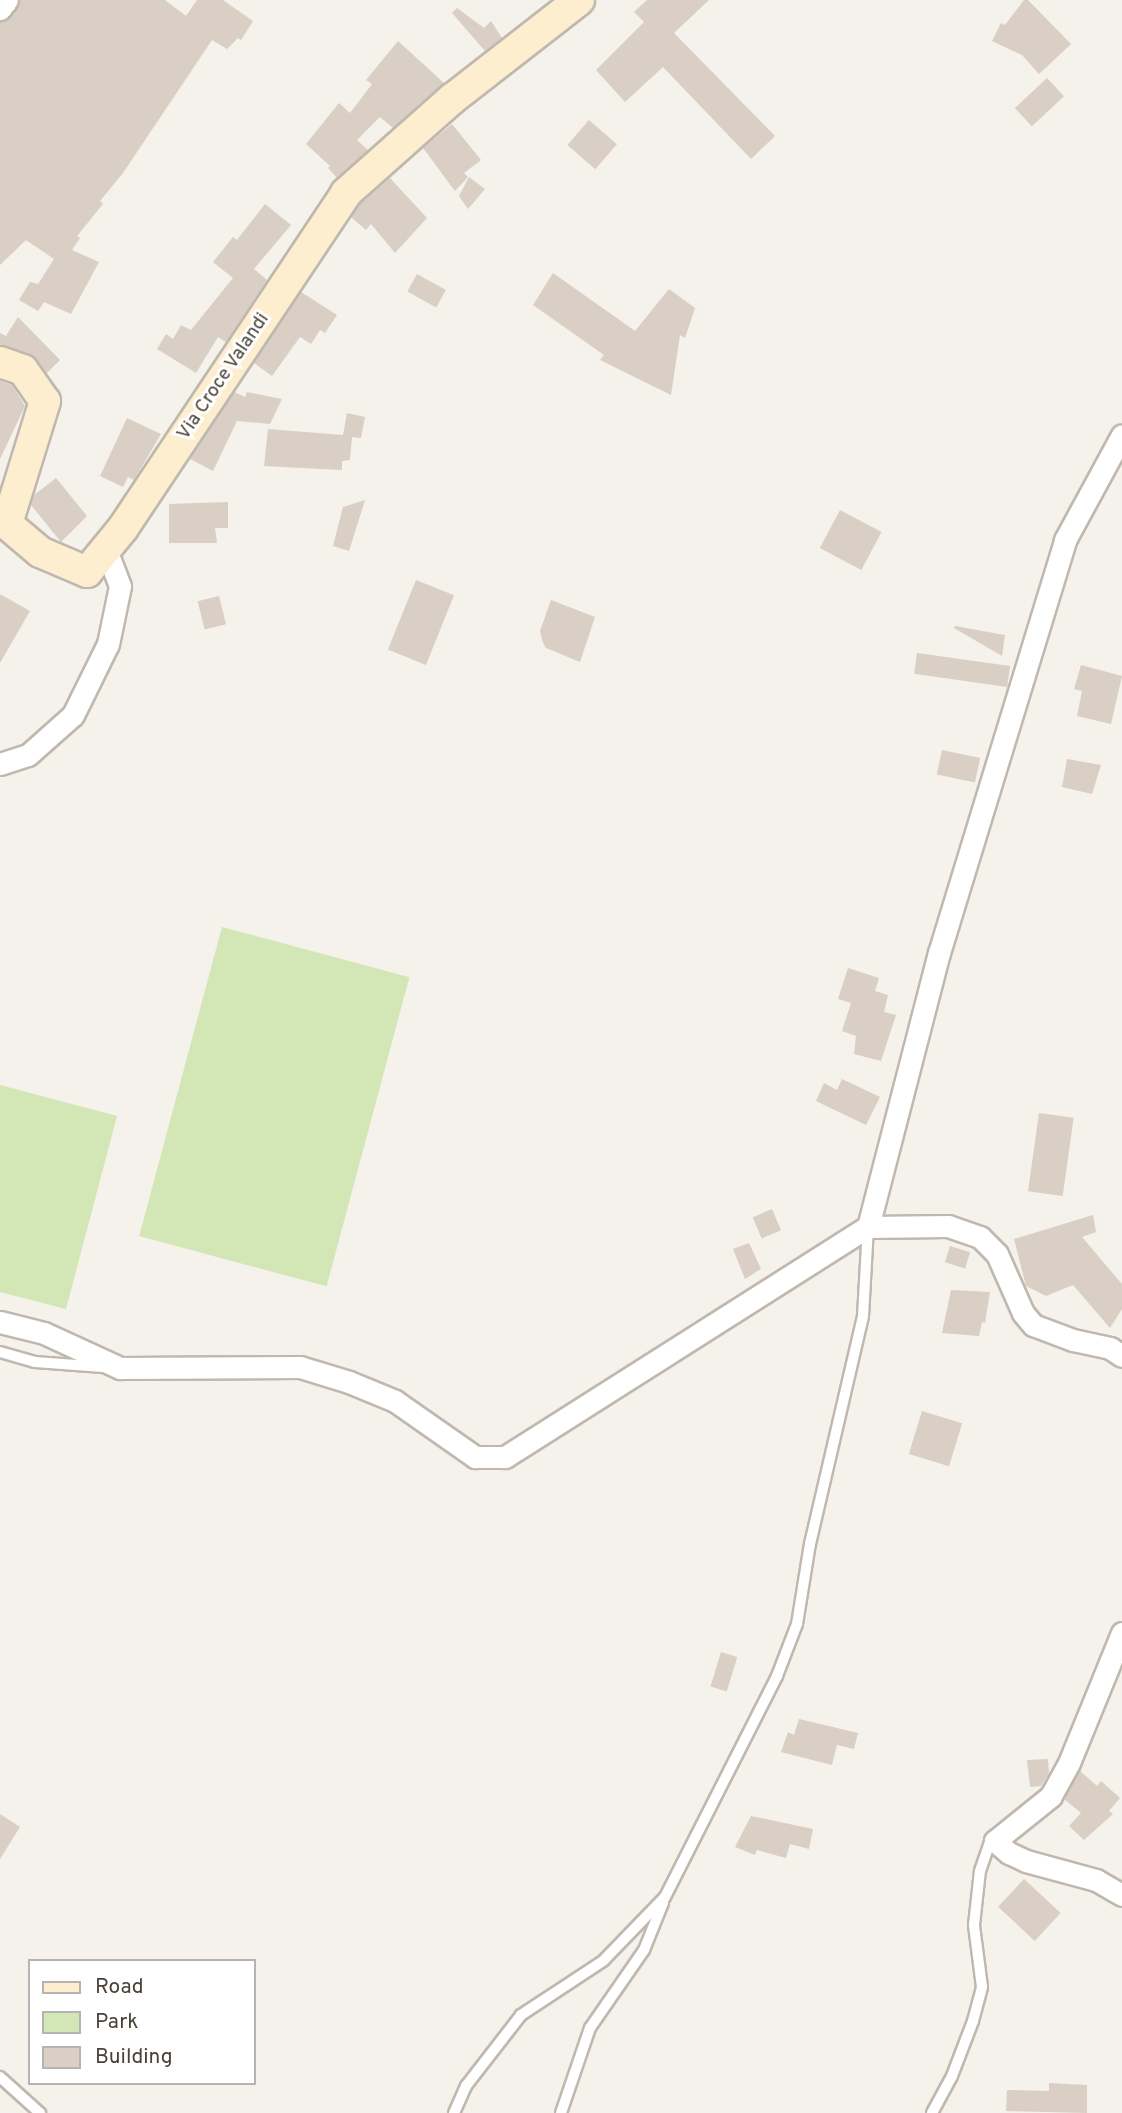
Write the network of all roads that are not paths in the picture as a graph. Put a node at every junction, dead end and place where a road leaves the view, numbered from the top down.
1 (7, 0) edge
2 (579, 0) edge
3 (0, 9) edge
4 (0, 362) edge
5 (1122, 435) edge
6 (106, 548) junction
7 (0, 764) edge
8 (868, 1227) junction
9 (0, 1322) edge
10 (0, 1352) edge
11 (1122, 1356) edge
12 (120, 1368) junction
13 (1122, 1633) edge
14 (995, 1842) junction
15 (1122, 1895) edge
16 (665, 1897) junction
17 (0, 2077) edge
18 (40, 2113) edge
19 (454, 2113) edge
20 (561, 2113) edge
21 (932, 2113) edge

1 - 3 street
2 - 6 street, Via Croce Valandi
4 - 6 street, Via Croce Valandi
5 - 8 street
6 - 7 street
8 - 11 street
8 - 12 street
8 - 16 lane
9 - 12 street
10 - 12 lane
13 - 14 street
14 - 15 street
14 - 21 lane
16 - 19 lane
16 - 20 lane
17 - 18 lane

